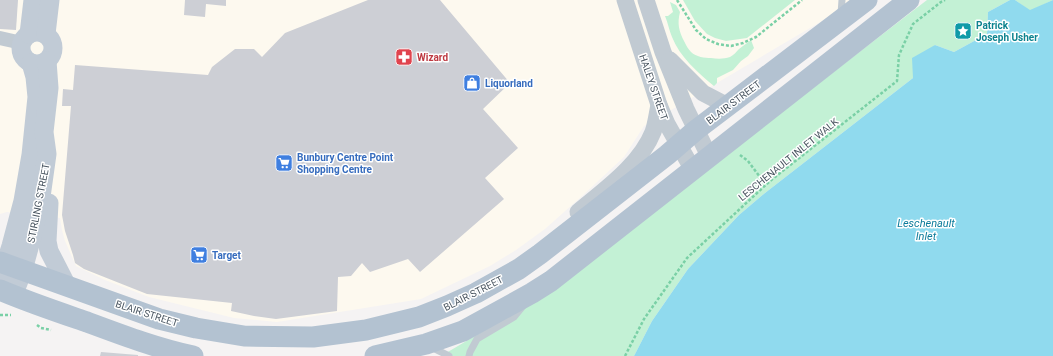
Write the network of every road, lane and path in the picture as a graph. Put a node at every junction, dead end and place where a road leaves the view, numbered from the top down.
1 (33, 0) edge
2 (50, 0) edge
3 (625, 0) edge
4 (646, 0) edge
5 (678, 0) edge
6 (802, 0) edge
7 (867, 0) edge
8 (909, 0) edge
9 (945, 0) edge
10 (841, 10) edge
11 (32, 37) junction
12 (0, 38) edge
13 (663, 52) junction
14 (39, 62) junction
15 (659, 105) junction
16 (728, 106) junction
17 (696, 130) junction
18 (678, 144) junction
19 (47, 154) junction
20 (709, 156) junction
21 (692, 170) junction
22 (18, 221) junction
23 (0, 230) edge
24 (540, 254) junction
25 (7, 277) edge
26 (67, 286) junction
27 (532, 293) junction
28 (426, 344) junction
29 (192, 356) edge
30 (375, 356) edge
31 (449, 356) edge
32 (469, 356) edge
33 (625, 356) edge

1 - 11 main road
2 - 11 main road
3 - 15 street, HALEY STREET
4 - 13 street, HALEY STREET
5 - 6 path
7 - 10 main road, BLAIR STREET
8 - 20 main road
9 - 33 path, LESCHENAULT INLET WALK
10 - 16 main road, BLAIR STREET
11 - 12 street
11 - 14 main road
11 - 14 main road
13 - 16 street
13 - 17 street, HALEY STREET
14 - 19 main road, STIRLING STREET
14 - 22 main road, STIRLING STREET
15 - 18 street, HALEY STREET
15 - 24 street
16 - 17 main road, BLAIR STREET
17 - 18 main road, BLAIR STREET
17 - 20 street, HALEY STREET
18 - 21 street, HALEY STREET
18 - 24 main road, BLAIR STREET
19 - 25 main road, STIRLING STREET
19 - 26 main road
20 - 21 main road
21 - 27 main road
22 - 23 main road
22 - 25 main road, STIRLING STREET
24 - 26 main road, BLAIR STREET
25 - 26 main road, BLAIR STREET
25 - 29 main road
27 - 28 main road
27 - 32 lane
28 - 30 main road
28 - 31 lane

